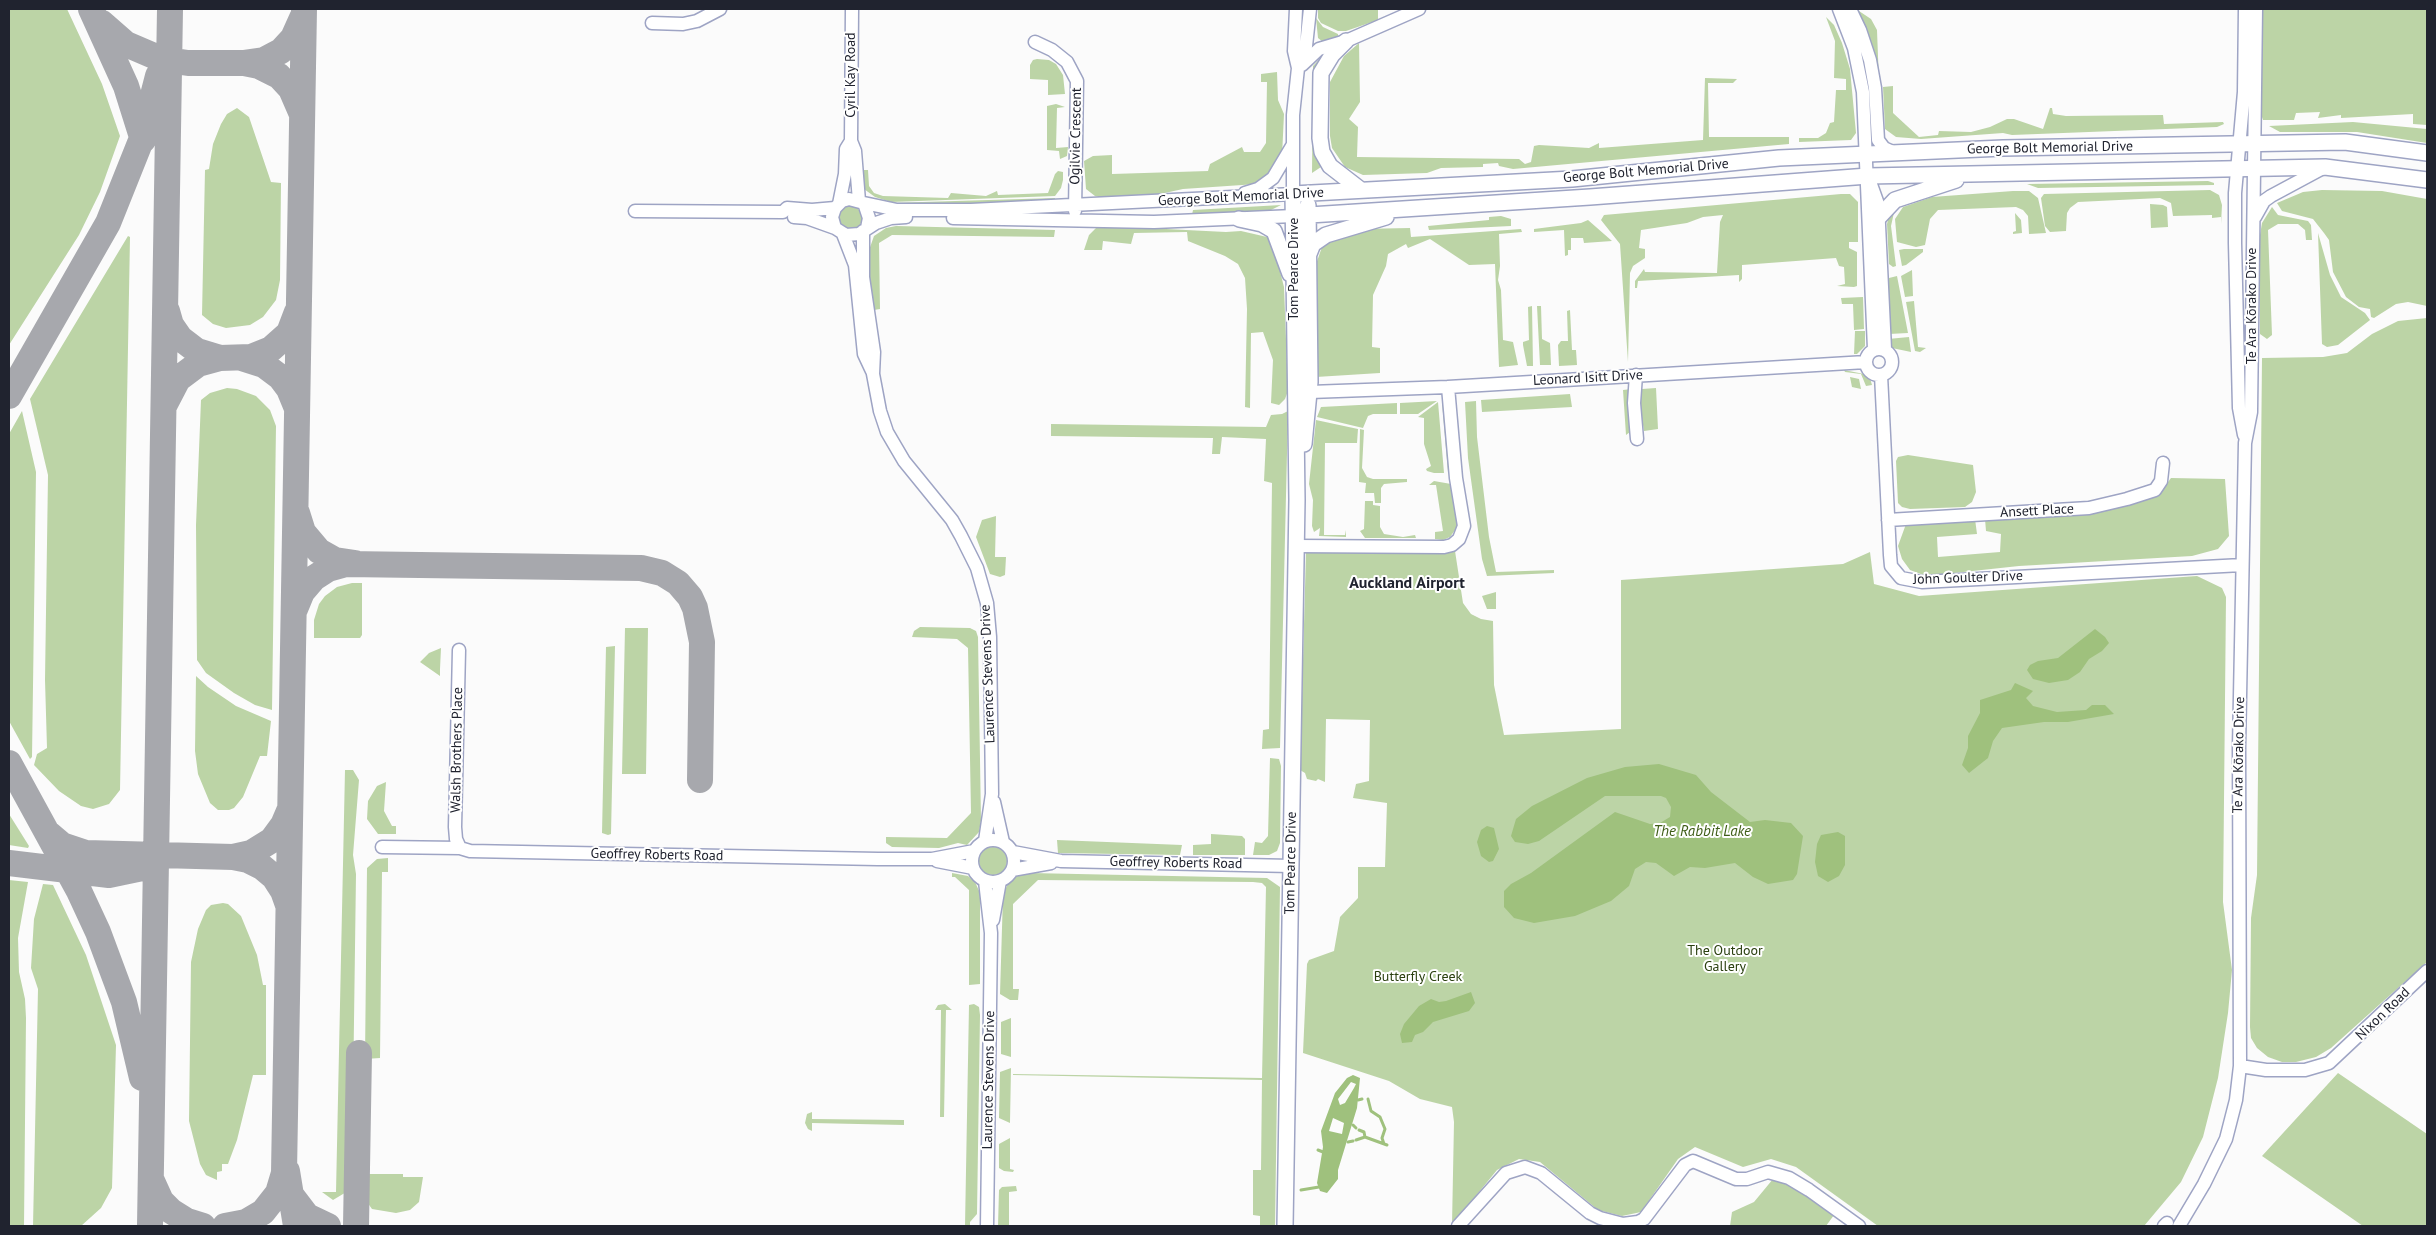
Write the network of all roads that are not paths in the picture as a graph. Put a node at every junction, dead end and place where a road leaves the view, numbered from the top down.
1 (720, 9) edge
2 (852, 9) edge
3 (1296, 9) edge
4 (1310, 9) edge
5 (1419, 9) edge
6 (1829, 9) edge
7 (1839, 9) edge
8 (1850, 9) edge
9 (2246, 9) edge
10 (2256, 9) edge
11 (652, 23) dead end
12 (1850, 36) junction
13 (1346, 41) junction
14 (1035, 42) dead end
15 (1298, 68) junction
16 (851, 141) junction
17 (1293, 144) junction
18 (2247, 144) junction
19 (2427, 153) edge
20 (1867, 154) junction
21 (1895, 154) junction
22 (2325, 167) junction
23 (2255, 168) junction
24 (2237, 169) junction
25 (1971, 175) junction
26 (1868, 176) junction
27 (2427, 180) edge
28 (1360, 190) junction
29 (1300, 194) junction
30 (1226, 198) junction
31 (861, 202) junction
32 (1075, 205) junction
33 (837, 206) junction
34 (1410, 209) junction
35 (636, 211) dead end
36 (783, 212) junction
37 (1301, 216) junction
38 (1879, 217) junction
39 (1239, 219) junction
40 (1074, 221) junction
41 (2252, 224) junction
42 (865, 230) junction
43 (839, 231) junction
44 (1308, 256) junction
45 (1294, 292) junction
46 (1879, 349) junction
47 (1866, 362) junction
48 (873, 374) junction
49 (1636, 375) junction
50 (1881, 375) junction
51 (1448, 387) junction
52 (1310, 392) junction
53 (1637, 439) dead end
54 (2245, 443) junction
55 (2162, 463) dead end
56 (1297, 500) junction
57 (1888, 520) junction
58 (1296, 546) junction
59 (2242, 565) junction
60 (459, 650) dead end
61 (992, 794) junction
62 (984, 841) junction
63 (1003, 842) junction
64 (382, 847) dead end
65 (460, 848) junction
66 (974, 851) junction
67 (1013, 852) junction
68 (932, 859) junction
69 (1061, 860) junction
70 (1291, 866) junction
71 (973, 868) junction
72 (1012, 870) junction
73 (985, 880) junction
74 (1000, 881) junction
75 (991, 933) junction
76 (2427, 971) edge
77 (2240, 1066) junction
78 (2170, 1225) edge
79 (987, 1226) edge
80 (1286, 1226) edge
81 (1458, 1226) edge
82 (1859, 1226) edge

1 - 11 street
2 - 16 street, Cyril Kay Road
3 - 15 street
4 - 15 street, Tom Pearce Drive
5 - 13 street
6 - 12 street
7 - 12 street
8 - 21 street
9 - 18 street
10 - 18 street
12 - 20 street
13 - 15 street
13 - 28 main road
14 - 32 street, Ogilvie Crescent
15 - 17 street, Tom Pearce Drive
16 - 31 street, Cyril Kay Road
16 - 33 street, Cyril Kay Road
17 - 29 street, Tom Pearce Drive
17 - 30 street
18 - 19 main road, George Bolt Memorial Drive
18 - 21 main road, George Bolt Memorial Drive
18 - 23 street, Te Ara Kōrako Drive
18 - 24 street, Te Ara Kōrako Drive
20 - 21 main road, George Bolt Memorial Drive
20 - 26 street
20 - 28 main road, George Bolt Memorial Drive
22 - 23 main road, George Bolt Memorial Drive
22 - 27 main road, George Bolt Memorial Drive
22 - 41 street
23 - 24 main road, George Bolt Memorial Drive
23 - 41 street, Te Ara Kōrako Drive
24 - 25 main road, George Bolt Memorial Drive
24 - 54 street, Te Ara Kōrako Drive
25 - 26 main road, George Bolt Memorial Drive
25 - 38 main road
26 - 34 main road, George Bolt Memorial Drive
26 - 38 street
26 - 46 street
28 - 29 main road, George Bolt Memorial Drive
29 - 30 street, George Bolt Memorial Drive
29 - 37 main road, Tom Pearce Drive
30 - 32 street, George Bolt Memorial Drive
31 - 32 street, George Bolt Memorial Drive
31 - 33 street
31 - 42 street
32 - 40 street, Ogilvie Crescent
33 - 36 street
33 - 43 street
34 - 37 main road, George Bolt Memorial Drive
34 - 44 main road
35 - 36 street
36 - 43 street
37 - 39 street, George Bolt Memorial Drive
37 - 44 main road, Tom Pearce Drive
37 - 45 main road, Tom Pearce Drive
38 - 46 street
39 - 40 street, George Bolt Memorial Drive
39 - 45 main road
40 - 42 street, George Bolt Memorial Drive
41 - 54 street, Te Ara Kōrako Drive
42 - 43 street
42 - 48 street, Laurence Stevens Drive
43 - 48 street, Laurence Stevens Drive
44 - 52 main road, Tom Pearce Drive
45 - 56 main road, Tom Pearce Drive
46 - 47 street
46 - 50 street
47 - 49 street, Leonard Isitt Drive
47 - 50 street
48 - 61 street, Laurence Stevens Drive
49 - 51 street, Leonard Isitt Drive
49 - 53 street
50 - 57 street, John Goulter Drive
51 - 52 street, Leonard Isitt Drive
51 - 58 street
52 - 56 main road, Tom Pearce Drive
54 - 59 street, Te Ara Kōrako Drive
55 - 57 street, Ansett Place
56 - 58 main road, Tom Pearce Drive
57 - 59 street, John Goulter Drive
58 - 70 main road, Tom Pearce Drive
59 - 77 street, Te Ara Kōrako Drive
60 - 65 street, Walsh Brothers Place
61 - 62 street, Laurence Stevens Drive
61 - 63 street, Laurence Stevens Drive
62 - 63 street
62 - 66 street
63 - 67 street
64 - 65 street, Geoffrey Roberts Road
65 - 68 street, Geoffrey Roberts Road
66 - 68 street, Geoffrey Roberts Road
66 - 71 street
67 - 69 street, Geoffrey Roberts Road
67 - 72 street
68 - 71 street, Geoffrey Roberts Road
69 - 70 street, Geoffrey Roberts Road
69 - 72 street, Geoffrey Roberts Road
70 - 80 main road, Tom Pearce Drive
71 - 73 street
72 - 74 street
73 - 74 street
73 - 75 street, Laurence Stevens Drive
74 - 75 street, Laurence Stevens Drive
75 - 79 street, Laurence Stevens Drive
76 - 77 street, Nixon Road
77 - 78 street, Te Ara Kōrako Drive
81 - 82 street

